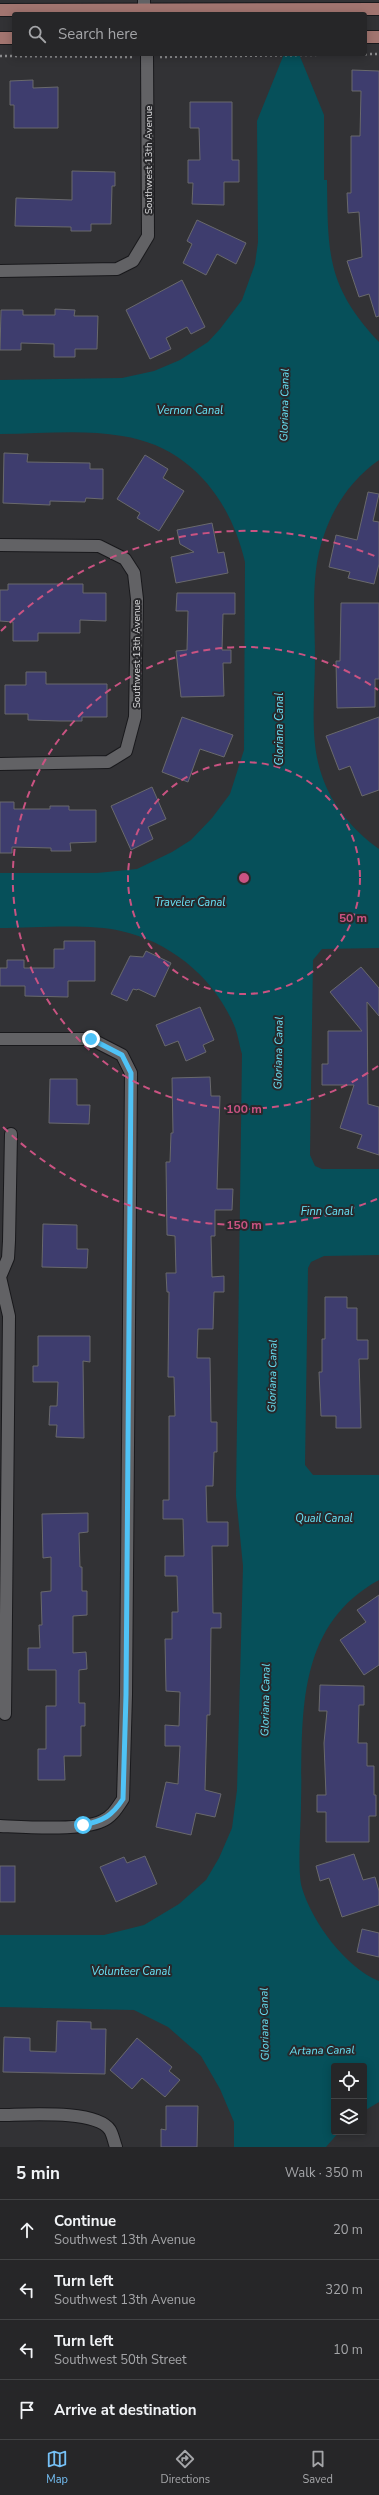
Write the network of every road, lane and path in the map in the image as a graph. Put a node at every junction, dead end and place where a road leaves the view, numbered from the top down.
1 (144, 5) edge
2 (379, 9) edge
3 (0, 10) edge
4 (331, 11) edge
5 (367, 37) edge
6 (379, 37) edge
7 (0, 38) edge
8 (12, 38) edge
9 (367, 54) edge
10 (379, 54) edge
11 (0, 56) edge
12 (12, 56) edge
13 (147, 56) edge
14 (258, 56) edge
15 (324, 56) edge
16 (0, 271) edge
17 (0, 545) edge
18 (0, 764) edge
19 (0, 1039) edge
20 (11, 1134) dead end
21 (0, 1277) edge
22 (2, 1589) edge
23 (5, 1714) dead end
24 (0, 1826) edge
25 (0, 2115) edge
26 (116, 2147) edge

1 - 3 main road
1 - 4 main road
2 - 4 main road
5 - 6 main road
7 - 8 main road
9 - 10 path
11 - 12 path
13 - 16 street, Southwest 13th Avenue
14 - 15 path
17 - 18 street, Southwest 13th Avenue
19 - 24 street
20 - 21 street
21 - 22 street
22 - 23 street
25 - 26 street

